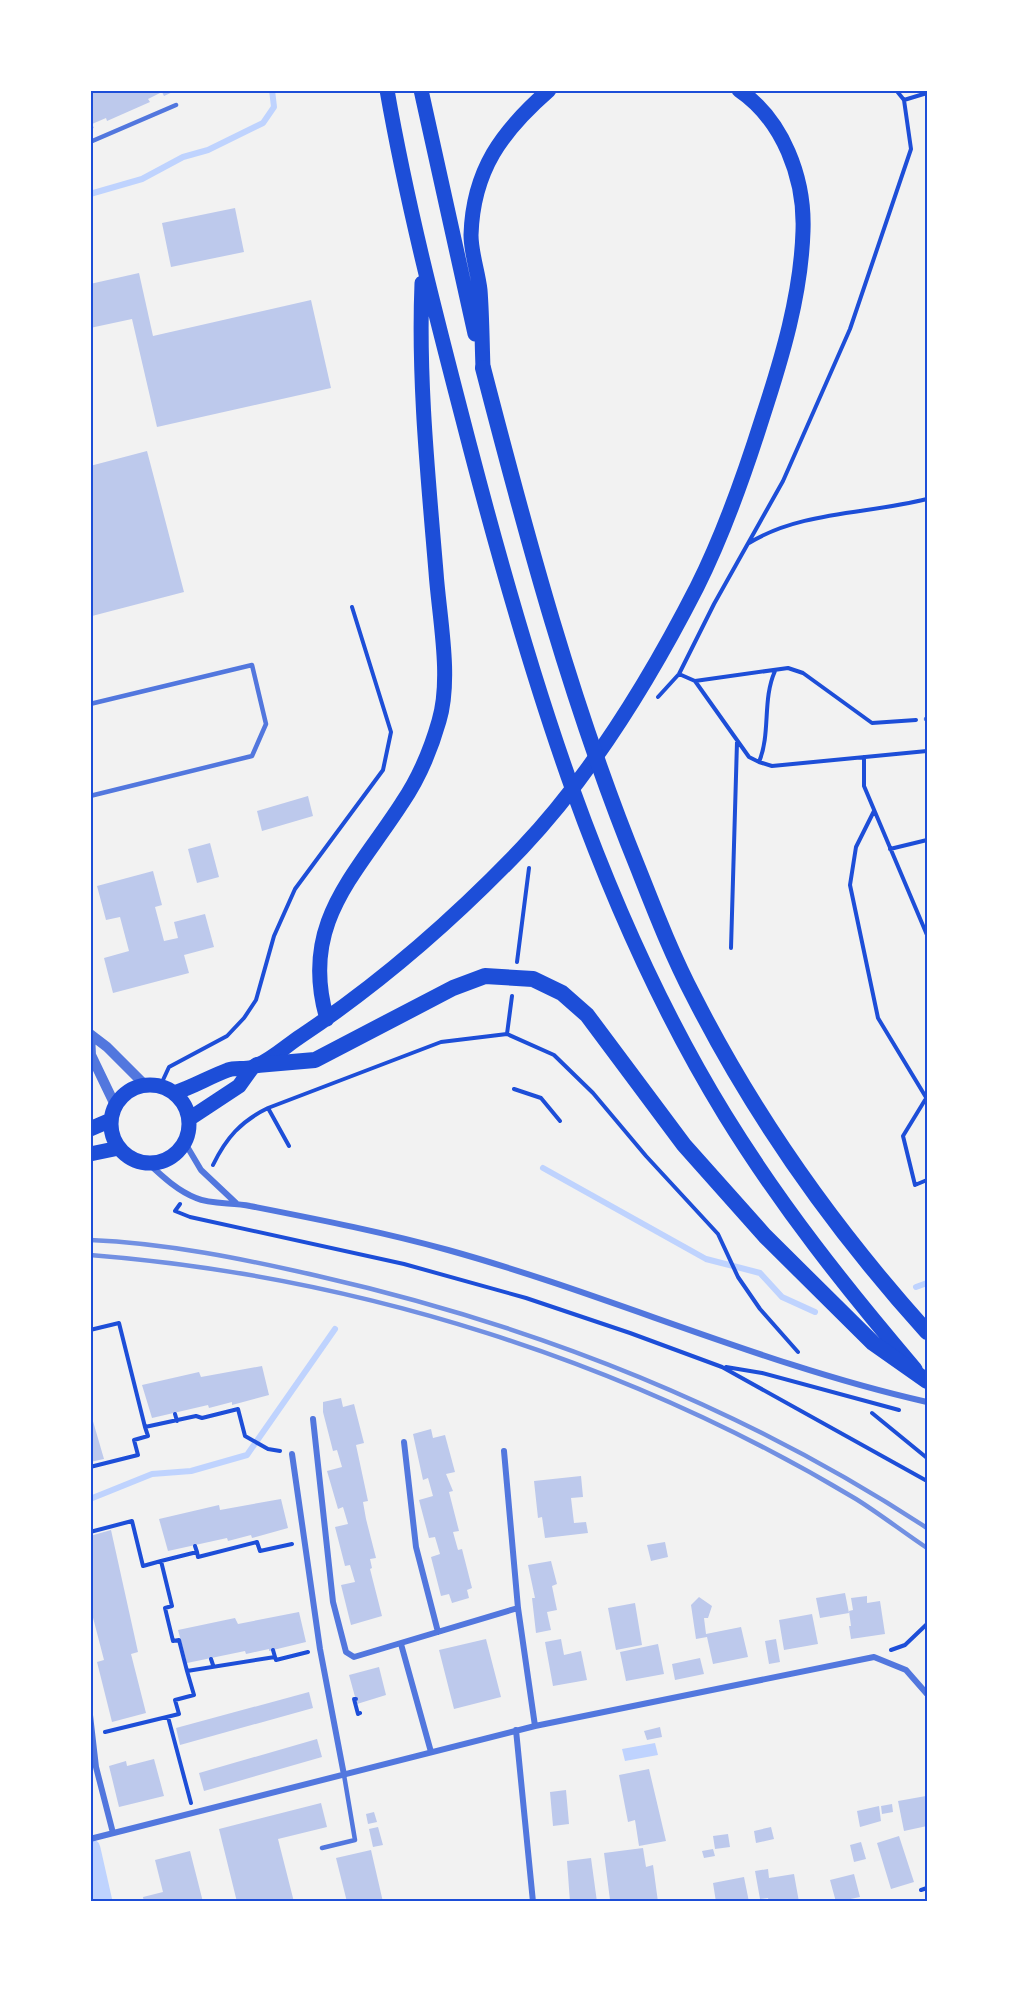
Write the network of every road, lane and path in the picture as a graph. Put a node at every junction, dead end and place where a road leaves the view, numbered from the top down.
1 (387, 90) edge
2 (421, 90) edge
3 (549, 90) edge
4 (738, 90) edge
5 (896, 90) edge
6 (927, 93) edge
7 (904, 100) junction
8 (176, 105) dead end
9 (90, 142) edge
10 (423, 265) junction
11 (483, 369) junction
12 (927, 499) edge
13 (748, 544) junction
14 (352, 608) dead end
15 (776, 672) junction
16 (679, 674) junction
17 (695, 681) junction
18 (656, 698) dead end
19 (90, 704) edge
20 (926, 719) edge
21 (737, 742) junction
22 (927, 751) edge
23 (864, 757) junction
24 (759, 762) junction
25 (90, 796) edge
26 (874, 812) junction
27 (927, 840) edge
28 (890, 849) junction
29 (528, 870) dead end
30 (927, 935) edge
31 (520, 940) dead end
32 (731, 948) dead end
33 (327, 1019) junction
34 (509, 1020) dead end
35 (90, 1034) edge
36 (507, 1034) junction
37 (254, 1067) junction
38 (145, 1085) junction
39 (160, 1086) junction
40 (514, 1089) dead end
41 (174, 1093) junction
42 (926, 1100) edge
43 (268, 1108) junction
44 (113, 1113) junction
45 (189, 1119) junction
46 (560, 1121) dead end
47 (90, 1129) edge
48 (184, 1143) junction
49 (289, 1146) dead end
50 (118, 1148) junction
51 (90, 1154) edge
52 (149, 1164) junction
53 (212, 1167) dead end
54 (927, 1180) edge
55 (236, 1203) junction
56 (175, 1210) dead end
57 (90, 1330) edge
58 (927, 1332) edge
59 (803, 1357) dead end
60 (722, 1367) junction
61 (762, 1373) dead end
62 (923, 1377) edge
63 (927, 1402) edge
64 (175, 1413) dead end
65 (872, 1413) dead end
66 (313, 1419) dead end
67 (177, 1421) junction
68 (145, 1427) junction
69 (404, 1442) dead end
70 (268, 1449) dead end
71 (504, 1451) dead end
72 (292, 1454) dead end
73 (927, 1458) edge
74 (90, 1467) edge
75 (927, 1481) edge
76 (90, 1532) edge
77 (256, 1537) dead end
78 (305, 1540) junction
79 (257, 1542) junction
80 (195, 1546) dead end
81 (197, 1552) junction
82 (161, 1561) junction
83 (518, 1608) junction
84 (927, 1624) edge
85 (438, 1632) junction
86 (401, 1644) junction
87 (320, 1649) junction
88 (273, 1650) dead end
89 (275, 1657) junction
90 (874, 1657) junction
91 (211, 1659) dead end
92 (213, 1665) junction
93 (187, 1671) junction
94 (927, 1694) edge
95 (356, 1699) dead end
96 (360, 1713) dead end
97 (90, 1715) edge
98 (168, 1717) junction
99 (535, 1726) junction
100 (516, 1730) junction
101 (92, 1735) junction
102 (431, 1752) junction
103 (344, 1774) junction
104 (193, 1812) junction
105 (113, 1833) junction
106 (90, 1839) edge
107 (322, 1848) dead end
108 (927, 1888) edge
109 (921, 1890) dead end
110 (533, 1902) edge

1 - 10 main road
2 - 11 main road
3 - 11 main road
4 - 33 main road
5 - 7 path
6 - 7 path
7 - 13 path
8 - 9 lane
10 - 33 main road
10 - 62 main road
11 - 58 highway
12 - 13 path
13 - 16 path
14 - 39 path
15 - 17 path
15 - 20 path
15 - 24 path
16 - 17 path
16 - 18 path
17 - 21 path
19 - 25 lane
21 - 24 path
21 - 32 path
22 - 23 path
23 - 24 path
23 - 26 path
26 - 28 path
26 - 42 path
27 - 28 path
28 - 30 path
29 - 31 path
33 - 37 main road
34 - 36 path
35 - 38 street
35 - 44 street
36 - 43 path
36 - 59 path
37 - 41 main road
37 - 45 main road
37 - 62 highway
38 - 39 main road
38 - 44 main road
39 - 41 main road
40 - 46 path
41 - 45 main road
42 - 54 path
43 - 49 path
43 - 53 path
44 - 47 main road
44 - 50 main road
45 - 48 main road
48 - 52 main road
48 - 55 street
50 - 51 main road
50 - 52 main road
52 - 55 street
55 - 63 street
56 - 60 path
57 - 68 path
60 - 61 path
60 - 75 path
64 - 67 path
65 - 73 path
66 - 86 street
67 - 68 path
67 - 70 path
68 - 74 path
69 - 85 street
71 - 83 street
72 - 78 street
76 - 82 path
77 - 79 path
78 - 79 path
78 - 87 street
79 - 81 path
80 - 81 path
81 - 82 path
82 - 93 path
83 - 85 street
83 - 99 street
84 - 90 path
85 - 86 street
86 - 102 street
87 - 89 path
87 - 103 street
88 - 89 path
89 - 92 path
90 - 94 street
90 - 99 street
91 - 92 path
92 - 93 path
93 - 98 path
95 - 96 path
97 - 101 street
98 - 101 path
98 - 104 path
99 - 100 street
100 - 102 street
100 - 110 street
101 - 105 street
102 - 103 street
103 - 104 street
103 - 107 lane
104 - 105 street
105 - 106 street
108 - 109 path

